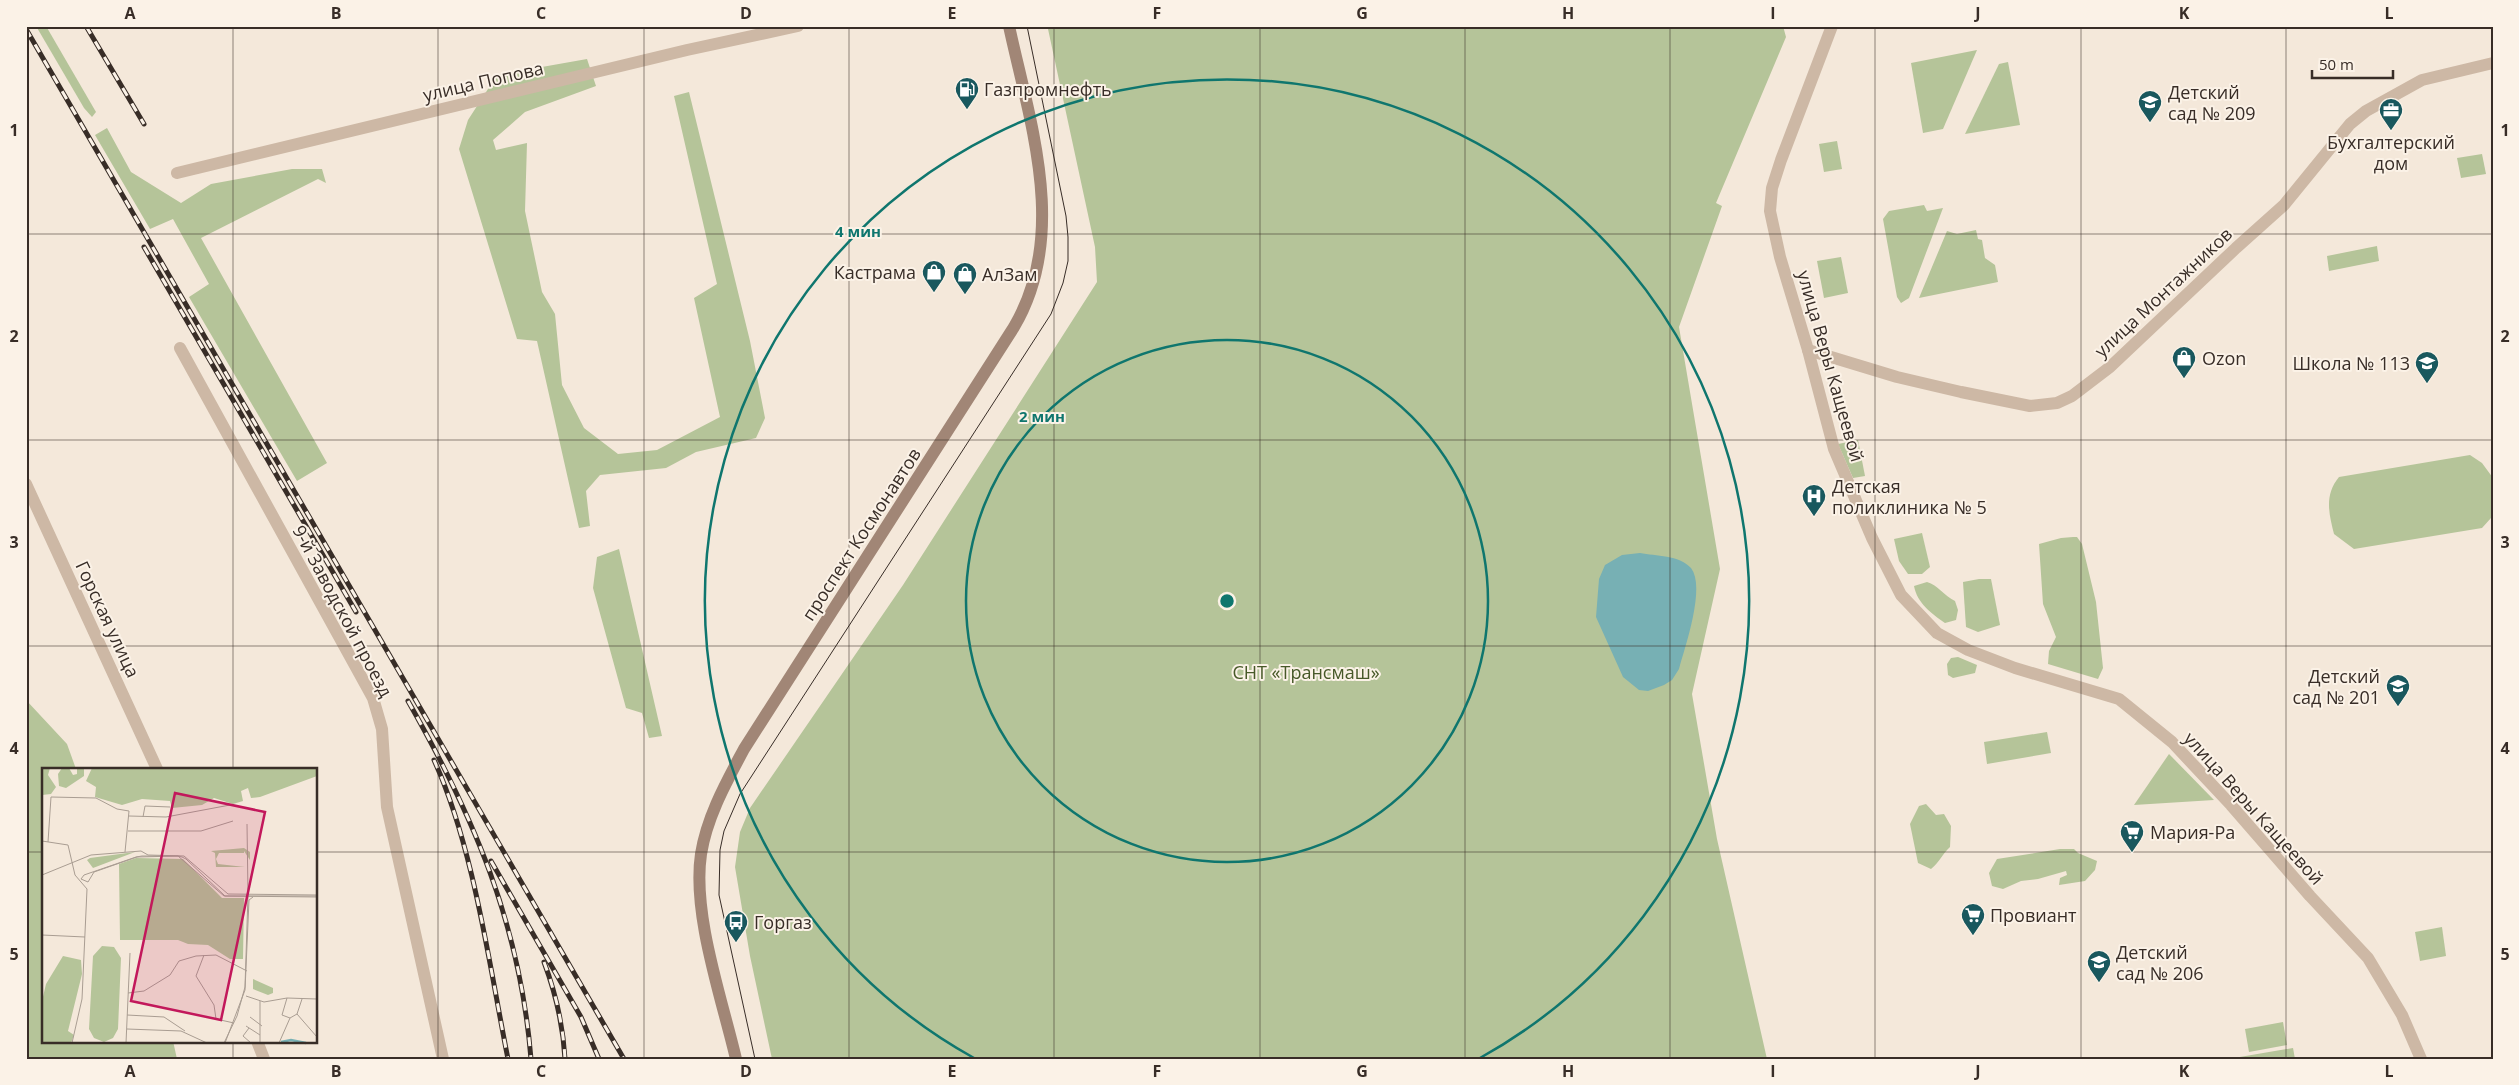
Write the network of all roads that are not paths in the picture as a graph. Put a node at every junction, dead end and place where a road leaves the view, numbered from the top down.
1 (798, 26) edge
2 (1009, 26) edge
3 (1832, 26) edge
4 (2493, 63) edge
5 (178, 174) dead end
6 (180, 348) dead end
7 (1808, 350) junction
8 (26, 484) edge
9 (157, 768) edge
10 (258, 1042) edge
11 (264, 1059) edge
12 (443, 1059) edge
13 (736, 1059) edge
14 (2421, 1059) edge

1 - 5 street, улица Попова
2 - 13 main road, проспект Космонавтов
3 - 7 street, улица Веры Кащеевой
4 - 7 street, улица Монтажников
6 - 12 street, 9-й Заводской проезд
7 - 14 street, улица Веры Кащеевой
8 - 9 street, Горская улица
10 - 11 street

